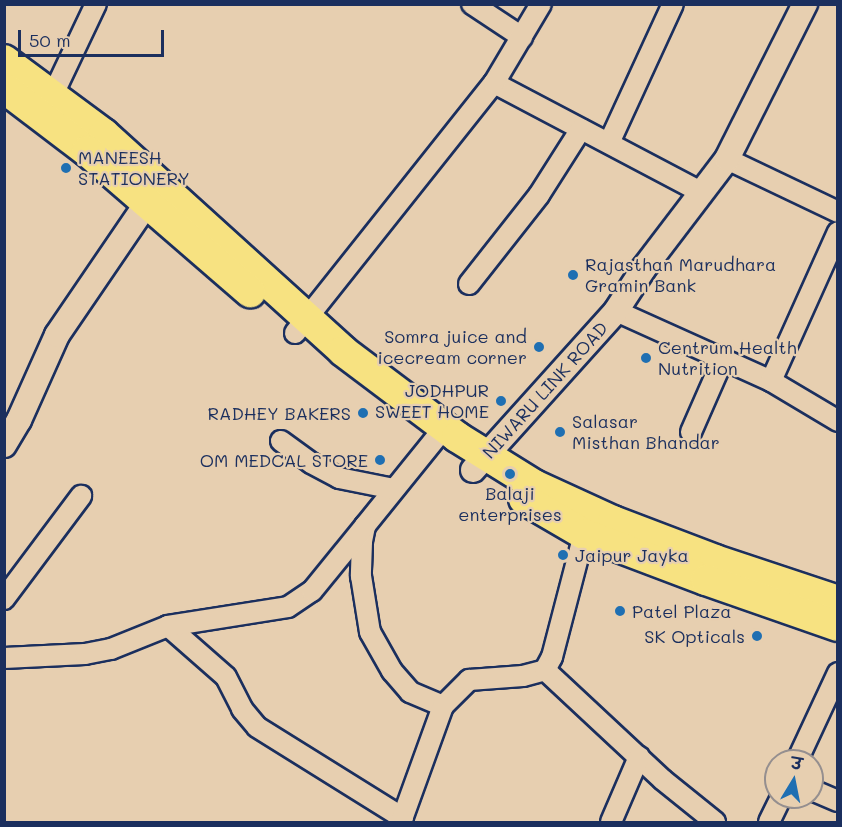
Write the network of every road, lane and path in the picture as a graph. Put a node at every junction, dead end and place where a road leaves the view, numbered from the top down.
1 (96, 4) edge
2 (472, 4) edge
3 (541, 4) edge
4 (673, 4) edge
5 (805, 4) edge
6 (522, 37) junction
7 (4, 60) edge
8 (494, 83) junction
9 (4, 88) edge
10 (47, 105) junction
11 (581, 129) junction
12 (609, 143) junction
13 (727, 159) junction
14 (701, 192) junction
15 (156, 194) junction
16 (837, 212) edge
17 (837, 232) edge
18 (469, 284) dead end
19 (616, 311) junction
20 (301, 326) junction
21 (723, 359) junction
22 (771, 381) junction
23 (12, 415) edge
24 (837, 421) edge
25 (691, 432) dead end
26 (439, 436) junction
27 (281, 441) dead end
28 (4, 445) edge
29 (479, 462) junction
30 (394, 489) junction
31 (81, 496) dead end
32 (364, 526) junction
33 (584, 534) junction
34 (4, 599) edge
35 (837, 601) edge
36 (168, 626) junction
37 (837, 626) edge
38 (4, 658) edge
39 (545, 670) junction
40 (837, 673) edge
41 (443, 706) junction
42 (802, 749) edge
43 (639, 757) junction
44 (402, 820) edge
45 (611, 822) edge
46 (715, 822) edge

1 - 10 street
2 - 6 street
3 - 6 street
4 - 12 street
5 - 13 street, NIWARU LINK ROAD
6 - 8 street
7 - 10 main road
8 - 11 street
8 - 20 street
9 - 10 main road
10 - 15 main road
11 - 12 street
11 - 18 street
12 - 14 street
13 - 14 street, NIWARU LINK ROAD
13 - 16 street
14 - 19 street, NIWARU LINK ROAD
15 - 20 main road
15 - 23 street
17 - 22 street
19 - 21 street
19 - 29 street, NIWARU LINK ROAD
20 - 26 main road
21 - 22 street
21 - 25 street
22 - 24 street
23 - 28 street
26 - 29 main road
26 - 30 street
27 - 30 street
29 - 33 main road
29 - 35 main road
30 - 32 street
31 - 34 street
32 - 36 street
32 - 41 street
33 - 37 main road
33 - 39 street
36 - 38 street
36 - 44 street
39 - 41 street
39 - 43 street
40 - 42 street
41 - 44 street
43 - 45 street
43 - 46 street

